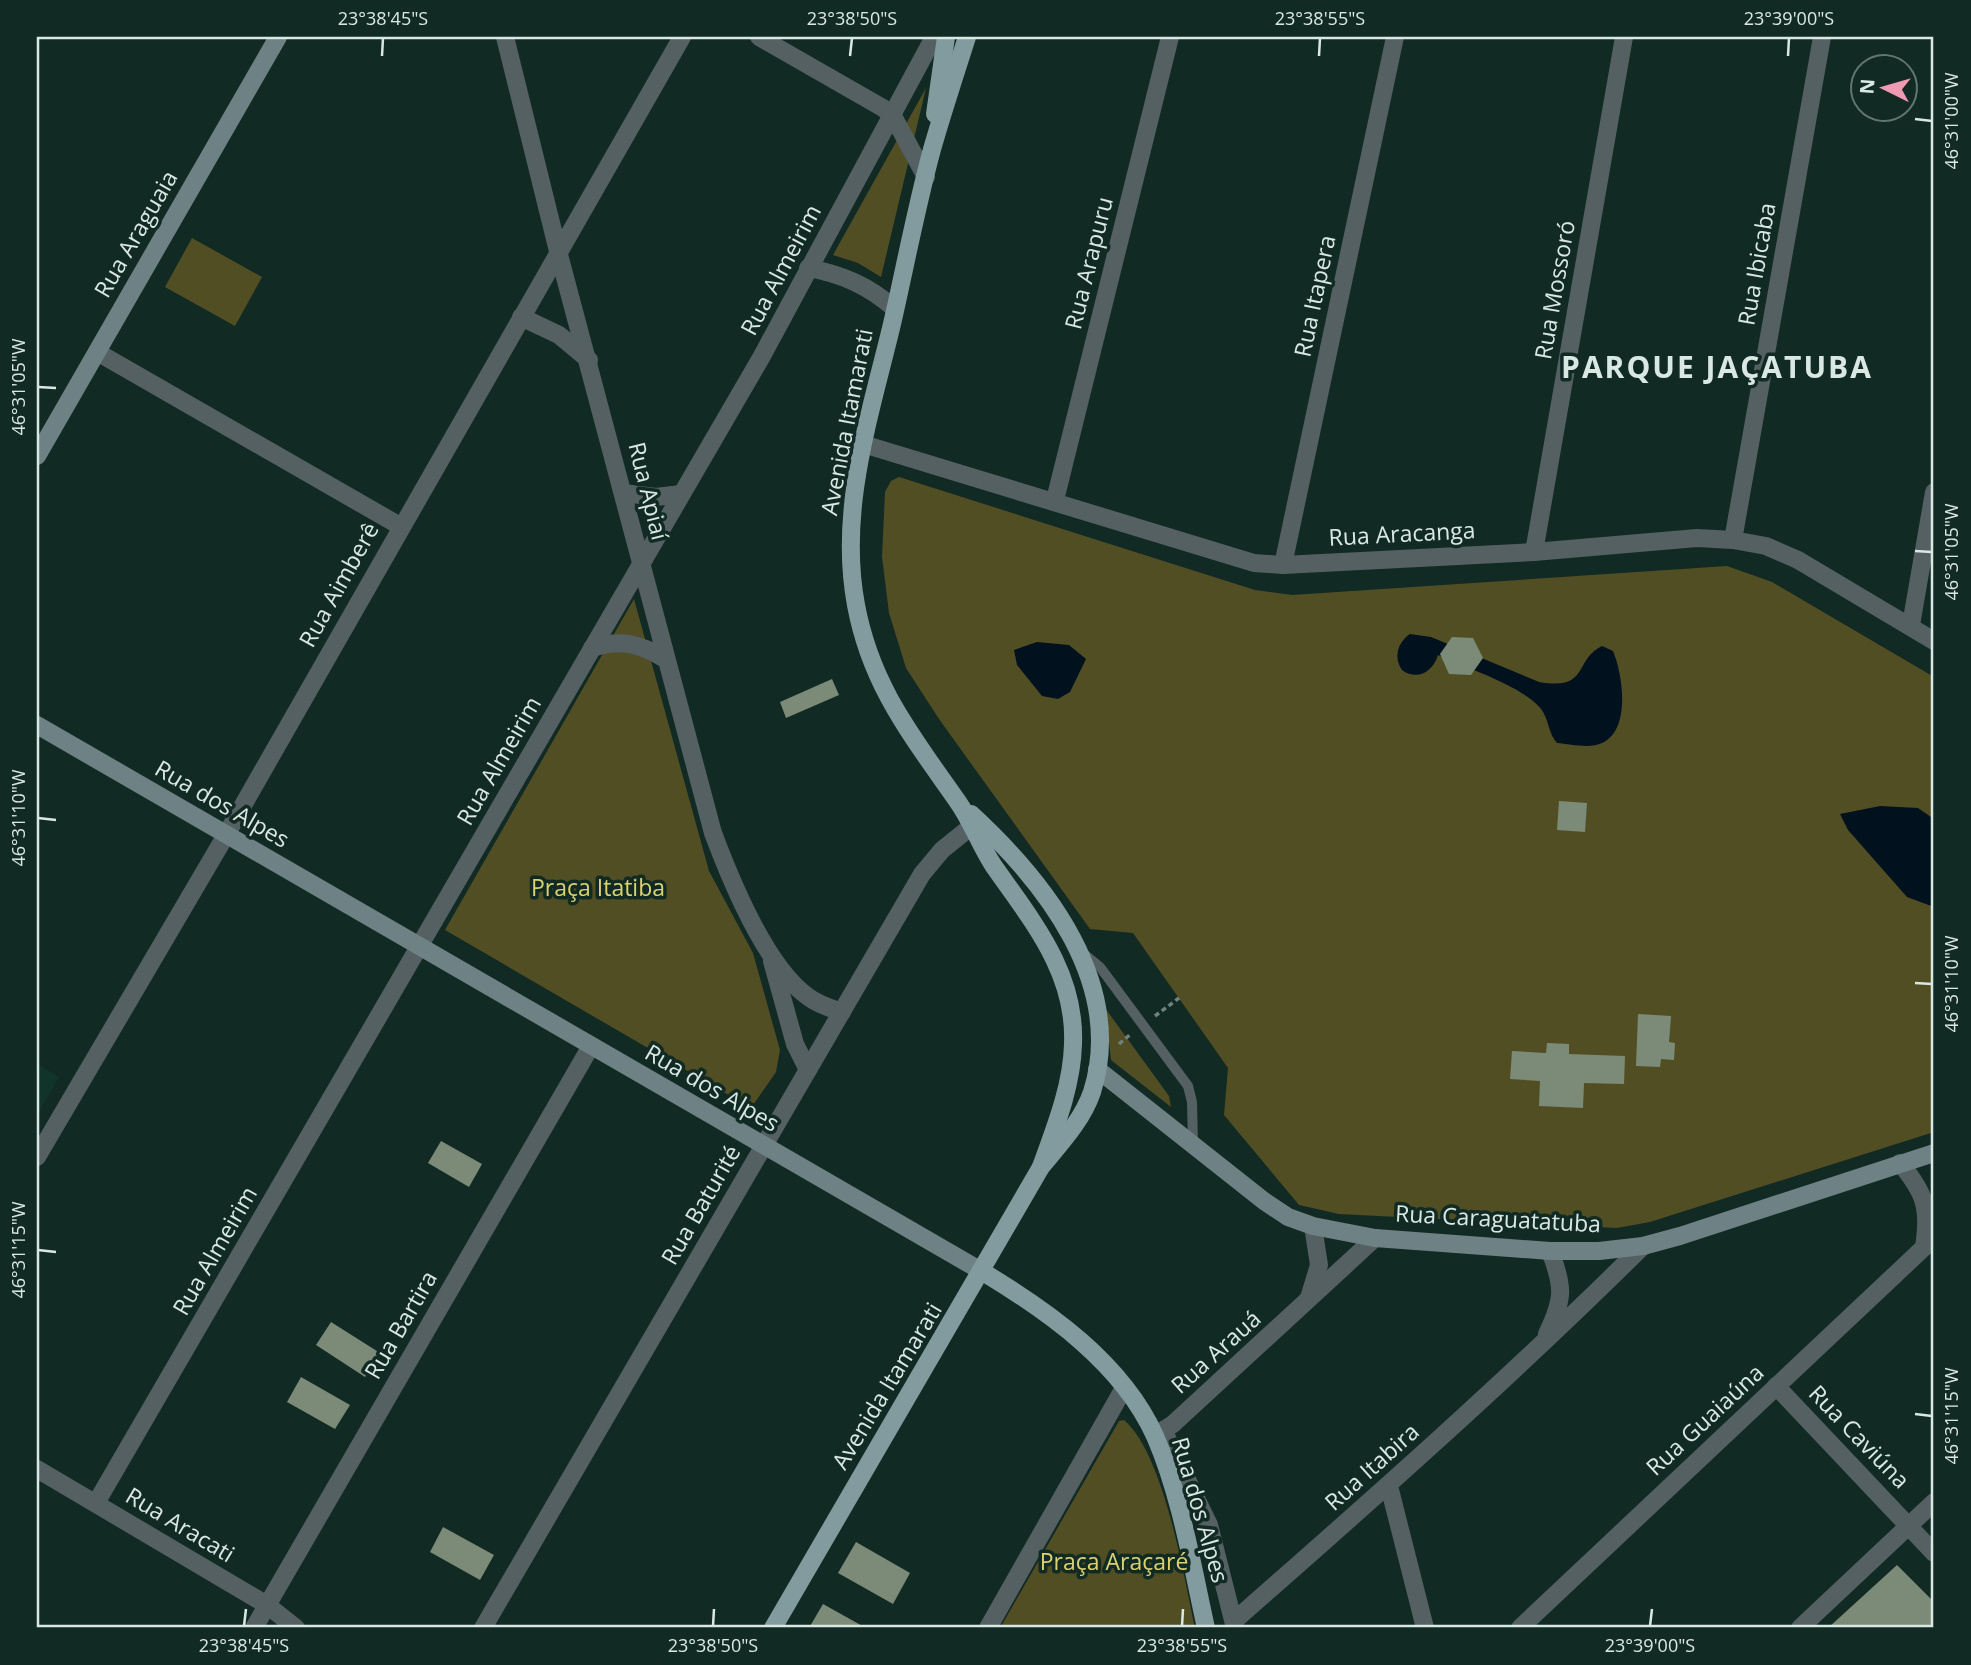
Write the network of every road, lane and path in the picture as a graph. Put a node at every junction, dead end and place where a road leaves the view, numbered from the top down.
1 (278, 37) edge
2 (505, 37) edge
3 (682, 37) edge
4 (760, 37) edge
5 (934, 37) edge
6 (946, 37) edge
7 (967, 37) edge
8 (1170, 37) edge
9 (1395, 37) edge
10 (1624, 37) edge
11 (1822, 37) edge
12 (893, 116) junction
13 (931, 153) junction
14 (926, 177) junction
15 (558, 251) junction
16 (808, 268) junction
17 (895, 309) junction
18 (521, 317) junction
19 (97, 352) junction
20 (589, 360) junction
21 (863, 444) junction
22 (37, 456) edge
23 (1934, 492) edge
24 (623, 493) junction
25 (681, 494) junction
26 (1055, 500) junction
27 (400, 526) junction
28 (1733, 540) junction
29 (1534, 552) junction
30 (641, 561) junction
31 (1283, 565) junction
32 (1911, 625) junction
33 (1934, 641) edge
34 (592, 648) junction
35 (665, 659) junction
36 (37, 725) edge
37 (975, 823) junction
38 (226, 835) junction
39 (768, 947) junction
40 (420, 948) junction
41 (1079, 951) junction
42 (1068, 988) junction
43 (842, 1012) junction
44 (591, 1046) junction
45 (1097, 1069) junction
46 (808, 1070) junction
47 (764, 1146) junction
48 (1194, 1146) junction
49 (1934, 1153) edge
50 (37, 1157) edge
51 (1900, 1163) junction
52 (1041, 1167) junction
53 (1313, 1226) junction
54 (1375, 1238) junction
55 (1929, 1243) edge
56 (1643, 1246) junction
57 (1550, 1251) junction
58 (983, 1272) junction
59 (1307, 1301) junction
60 (1541, 1347) junction
61 (1776, 1387) junction
62 (1124, 1388) junction
63 (1159, 1433) junction
64 (37, 1469) edge
65 (1390, 1486) junction
66 (1934, 1502) edge
67 (96, 1503) junction
68 (1908, 1525) junction
69 (1934, 1553) edge
70 (267, 1605) junction
71 (1234, 1625) edge
72 (254, 1628) edge
73 (296, 1628) edge
74 (483, 1628) edge
75 (773, 1628) edge
76 (988, 1628) edge
77 (1206, 1628) edge
78 (1425, 1628) edge
79 (1520, 1628) edge
80 (1800, 1628) edge

1 - 19 street, Rua Araguaia
2 - 15 street, Rua Apiaí
3 - 15 street, Rua Aimberê
4 - 12 street
5 - 12 street, Rua Almeirim
6 - 13 main road, Avenida Itamarati
7 - 13 main road, Avenida Itamarati
8 - 26 street, Rua Arapuru
9 - 31 street, Rua Itapera
10 - 29 street, Rua Mossoró
11 - 28 street, Rua Ibicaba
12 - 14 street
12 - 16 street, Rua Almeirim
13 - 14 main road, Avenida Itamarati
14 - 17 main road, Avenida Itamarati
15 - 18 street, Rua Aimberê
15 - 20 street, Rua Apiaí
16 - 17 street
16 - 25 street, Rua Almeirim
17 - 21 main road, Avenida Itamarati
18 - 20 street
18 - 27 street, Rua Aimberê
19 - 22 street, Rua Araguaia
19 - 27 street
20 - 24 street, Rua Apiaí
21 - 26 street, Rua Aracanga
21 - 37 main road, Avenida Itamarati
23 - 32 street
24 - 25 street
24 - 30 street, Rua Apiaí
25 - 30 street, Rua Almeirim
26 - 31 street, Rua Aracanga
27 - 38 street, Rua Aimberê
28 - 29 street, Rua Aracanga
28 - 32 street, Rua Aracanga
29 - 31 street, Rua Aracanga
30 - 34 street, Rua Almeirim
30 - 35 street, Rua Apiaí
32 - 33 street, Rua Aracanga
34 - 35 street
34 - 40 street, Rua Almeirim
35 - 39 street, Rua Apiaí
36 - 38 street, Rua dos Alpes
37 - 41 main road, Avenida Itamarati
37 - 42 main road, Avenida Itamarati
37 - 43 street, Rua Baturité
38 - 40 street, Rua dos Alpes
38 - 50 street, Rua Aimberê
39 - 43 street, Rua Apiaí
39 - 46 street, Rua Apiaí
40 - 44 street, Rua dos Alpes
40 - 67 street, Rua Almeirim
41 - 45 main road, Avenida Itamarati
41 - 48 lane
42 - 45 main road
42 - 52 main road, Avenida Itamarati
43 - 46 street, Rua Baturité
44 - 47 street, Rua dos Alpes
44 - 70 street, Rua Bartira
45 - 48 street, Rua Caraguatatuba
45 - 52 main road, Avenida Itamarati
46 - 47 street, Rua Baturité
47 - 58 street, Rua dos Alpes
47 - 74 street, Rua Baturité
48 - 53 street, Rua Caraguatatuba
49 - 51 street, Rua Caraguatatuba
51 - 55 street, Rua Guaiaúna
51 - 56 street, Rua Caraguatatuba
52 - 58 main road, Avenida Itamarati
53 - 54 street, Rua Caraguatatuba
53 - 59 street, Rua Arauá
54 - 57 street, Rua Caraguatatuba
54 - 59 street, Rua Arauá
55 - 61 street, Rua Guaiaúna
56 - 57 street, Rua Caraguatatuba
56 - 60 street, Rua Itabira
57 - 60 street, Rua Itabira
58 - 62 main road, Rua dos Alpes
58 - 75 main road, Avenida Itamarati
59 - 63 street, Rua Arauá
60 - 65 street, Rua Itabira
61 - 68 street, Rua Caviúna
61 - 79 street, Rua Guaiaúna
62 - 63 main road, Rua dos Alpes
62 - 76 street
63 - 71 street, Rua dos Alpes
63 - 77 main road, Rua dos Alpes
64 - 67 street, Rua Aracati
65 - 71 street, Rua Itabira
65 - 78 street
66 - 68 street
67 - 70 street, Rua Aracati
68 - 69 street, Rua Caviúna
68 - 80 street
70 - 72 street, Rua Bartira
70 - 73 street, Rua Aracati

